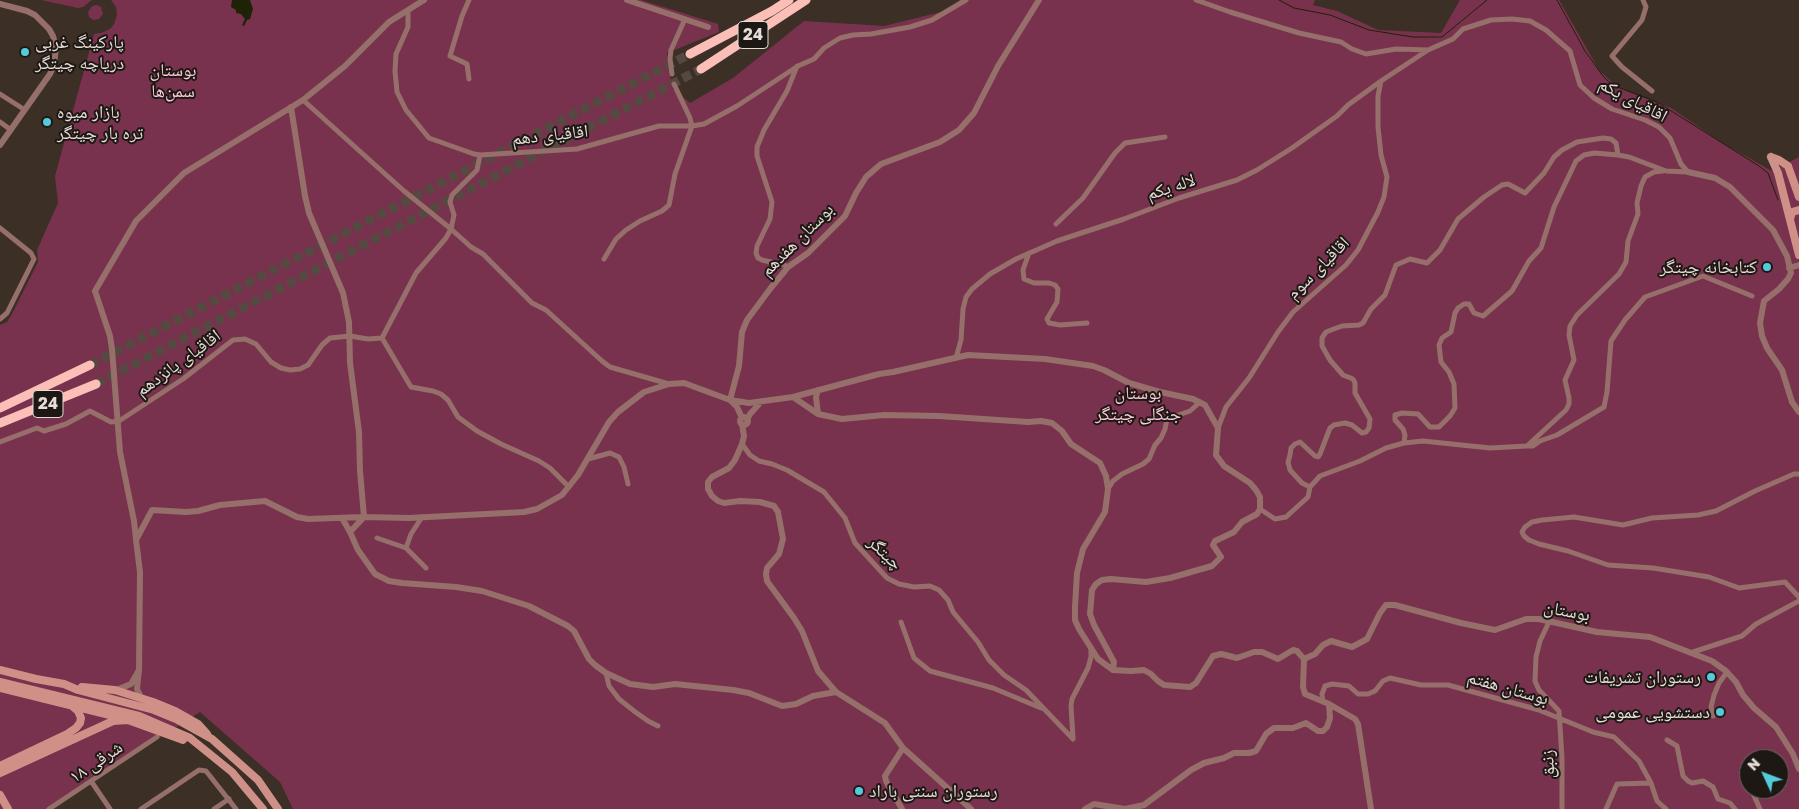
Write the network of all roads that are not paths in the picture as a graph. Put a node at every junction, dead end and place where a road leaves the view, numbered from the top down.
1 (424, 0) edge
2 (469, 0) edge
3 (627, 0) edge
4 (789, 0) edge
5 (806, 0) edge
6 (966, 0) edge
7 (1039, 0) edge
8 (1196, 0) edge
9 (1643, 0) edge
10 (0, 4) edge
11 (408, 11) junction
12 (685, 19) junction
13 (708, 27) dead end
14 (1428, 50) junction
15 (690, 54) tunnel mouth
16 (798, 66) junction
17 (701, 70) tunnel mouth
18 (672, 74) dead end
19 (469, 79) dead end
20 (1381, 82) junction
21 (674, 84) dead end
22 (1652, 91) dead end
23 (0, 94) edge
24 (303, 100) junction
25 (291, 107) junction
26 (25, 110) junction
27 (0, 122) edge
28 (692, 126) junction
29 (11, 130) junction
30 (1165, 137) dead end
31 (0, 144) edge
32 (480, 155) junction
33 (1618, 155) junction
34 (1666, 171) junction
35 (1688, 172) junction
36 (1799, 197) edge
37 (1799, 210) edge
38 (1790, 220) junction
39 (1056, 224) dead end
40 (451, 229) junction
41 (1, 230) edge
42 (1028, 253) junction
43 (1799, 254) edge
44 (1787, 256) junction
45 (604, 259) dead end
46 (1799, 265) edge
47 (788, 267) junction
48 (1789, 268) junction
49 (1752, 296) dead end
50 (0, 319) edge
51 (1087, 323) dead end
52 (350, 336) junction
53 (382, 338) junction
54 (956, 358) junction
55 (90, 365) tunnel mouth
56 (96, 384) tunnel mouth
57 (669, 384) junction
58 (818, 390) junction
59 (793, 397) junction
60 (730, 400) junction
61 (1200, 402) junction
62 (760, 403) junction
63 (0, 408) edge
64 (1799, 412) edge
65 (818, 414) junction
66 (119, 421) junction
67 (744, 421) junction
68 (0, 423) edge
69 (1218, 428) junction
70 (0, 442) edge
71 (1404, 443) junction
72 (742, 444) junction
73 (1528, 446) junction
74 (588, 459) junction
75 (1799, 474) edge
76 (628, 484) dead end
77 (569, 487) junction
78 (1310, 487) junction
79 (1108, 488) junction
80 (1260, 509) junction
81 (422, 516) junction
82 (364, 517) junction
83 (342, 518) junction
84 (350, 532) junction
85 (377, 538) dead end
86 (136, 540) junction
87 (406, 548) junction
88 (426, 568) dead end
89 (1799, 597) edge
90 (1799, 601) edge
91 (900, 622) dead end
92 (1549, 622) junction
93 (1091, 649) junction
94 (1693, 652) junction
95 (1304, 659) junction
96 (0, 670) edge
97 (139, 670) junction
98 (1113, 670) junction
99 (1727, 672) junction
100 (606, 674) junction
101 (0, 682) edge
102 (64, 684) junction
103 (0, 688) edge
104 (115, 690) junction
105 (836, 692) junction
106 (142, 699) junction
107 (1326, 703) junction
108 (70, 705) junction
109 (1044, 708) junction
110 (1712, 716) dead end
111 (1559, 717) junction
112 (128, 720) junction
113 (658, 726) dead end
114 (157, 737) dead end
115 (212, 738) junction
116 (1667, 740) dead end
117 (201, 746) junction
118 (903, 748) junction
119 (0, 766) edge
120 (1799, 769) edge
121 (0, 773) edge
122 (91, 781) junction
123 (1651, 783) junction
124 (0, 795) edge
125 (229, 799) junction
126 (1657, 801) junction
127 (0, 806) edge
128 (2, 809) edge
129 (8, 809) edge
130 (49, 809) edge
131 (110, 809) edge
132 (141, 809) edge
133 (214, 809) edge
134 (236, 809) edge
135 (263, 809) edge
136 (278, 809) edge
137 (902, 809) edge
138 (971, 809) edge
139 (1086, 809) edge
140 (1371, 809) edge
141 (1562, 809) edge
142 (1606, 809) edge
143 (1658, 809) edge
144 (1666, 809) edge
145 (1735, 809) edge

1 - 11 street
2 - 19 street
3 - 12 street
4 - 15 highway, 24
5 - 17 highway, 24
6 - 16 street
7 - 47 street, بوستان هفدهم
8 - 14 street, اقاقیای یکم
9 - 22 street
10 - 26 street
11 - 24 street
11 - 32 street, اقاقیای دهم
12 - 13 street
12 - 18 street
14 - 20 street, لاله یکم
14 - 35 street, اقاقیای یکم
16 - 28 street, اقاقیای دهم
16 - 47 street
20 - 42 street, لاله یکم
20 - 69 street, اقاقیای سوم
21 - 28 street
23 - 26 street
24 - 25 street
24 - 40 street
25 - 52 street
25 - 66 street
26 - 29 street
27 - 29 street
28 - 32 street, اقاقیای دهم
28 - 45 street
29 - 31 street
30 - 39 street
32 - 40 street
33 - 34 street
33 - 71 street
33 - 78 street
34 - 35 street
34 - 73 street
35 - 44 street
36 - 38 main road
37 - 38 main road
38 - 43 main road
40 - 53 street
40 - 57 street
41 - 50 street
42 - 51 street
42 - 54 street, لاله یکم
43 - 44 street
44 - 48 street
46 - 48 street
47 - 60 street, بوستان هفدهم
48 - 64 street
49 - 73 street
52 - 53 street, اقاقیای پانزدهم
52 - 66 street, اقاقیای پانزدهم
52 - 82 street
53 - 77 street
54 - 58 street
54 - 61 street
55 - 63 highway, 24
56 - 68 highway, 24
57 - 60 street
57 - 74 street
58 - 59 street
58 - 65 street
59 - 62 street
59 - 65 street
60 - 62 street
60 - 67 street
61 - 69 street
61 - 79 street
62 - 67 street
65 - 79 street
66 - 70 street
66 - 86 street
67 - 72 street
69 - 80 street
71 - 73 street
71 - 78 street
72 - 105 street
72 - 109 street, چیتگر
74 - 76 street
74 - 77 street
75 - 89 street
77 - 81 street
78 - 80 street
79 - 93 street
80 - 98 street
81 - 82 street
81 - 87 street
82 - 83 street
82 - 84 street
83 - 84 street
83 - 86 street
84 - 100 street
85 - 87 street
86 - 97 street
87 - 88 street
90 - 94 street
91 - 109 street
92 - 94 street, بوستان
92 - 95 street, بوستان
92 - 111 street
93 - 98 street
93 - 109 street, چیتگر
94 - 99 street, بوستان
95 - 98 street
95 - 107 street
96 - 102 main road
97 - 104 street
97 - 106 street
99 - 110 street
99 - 120 street, بوستان
100 - 105 street
100 - 113 street
101 - 117 main road
102 - 104 main road
102 - 115 main road
103 - 108 main road
104 - 106 main road
105 - 118 street
106 - 115 main road
107 - 111 street, بوستان هفتم
107 - 139 street
107 - 140 street
108 - 112 main road
108 - 119 main road
111 - 123 street, بوستان هفتم
111 - 141 street, زنبق
112 - 117 main road
112 - 121 main road
114 - 122 street, ۱۸ شرقی
115 - 136 main road
116 - 145 street
117 - 135 main road
118 - 137 street
118 - 138 street
122 - 130 street, ۱۸ شرقی
122 - 131 street
123 - 126 street, بوستان هفتم
123 - 142 street
124 - 129 main road
125 - 132 street
125 - 133 street
125 - 134 street
126 - 143 street
126 - 144 street, بوستان هفتم
127 - 128 main road

